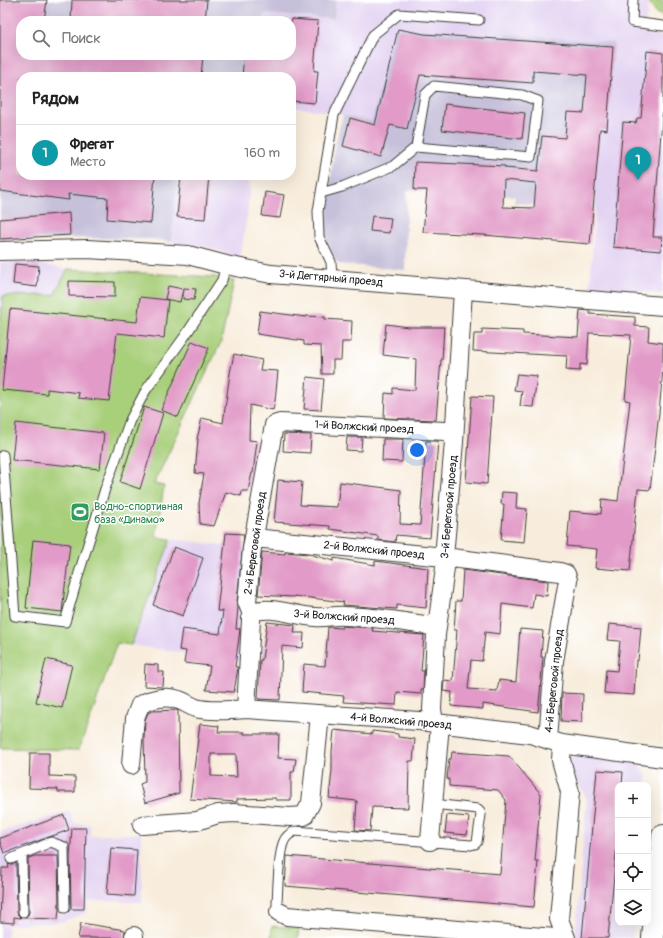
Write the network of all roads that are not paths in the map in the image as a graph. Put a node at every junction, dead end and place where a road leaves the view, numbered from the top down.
1 (634, 0) edge
2 (479, 20) dead end
3 (663, 26) edge
4 (416, 147) junction
5 (321, 193) junction
6 (0, 251) edge
7 (226, 265) junction
8 (332, 278) junction
9 (463, 290) junction
10 (663, 306) edge
11 (274, 425) joint
12 (454, 433) junction
13 (3, 455) dead end
14 (254, 538) junction
15 (444, 557) junction
16 (566, 574) joint
17 (251, 612) junction
18 (437, 627) junction
19 (246, 709) junction
20 (320, 714) junction
21 (437, 724) junction
22 (555, 742) junction
23 (663, 758) edge
24 (131, 765) dead end
25 (433, 804) junction
26 (142, 825) dead end
27 (663, 836) edge
28 (430, 841) junction
29 (22, 854) junction
30 (11, 859) dead end
31 (65, 908) dead end
32 (23, 912) dead end
33 (279, 912) joint
34 (556, 938) edge
35 (566, 938) edge
36 (653, 938) edge

1 - 3 lane
2 - 5 lane
4 - 4 lane
4 - 5 lane
5 - 8 lane
6 - 7 street, 3-й Дегтярный проезд
7 - 8 street, 3-й Дегтярный проезд
7 - 13 lane
8 - 9 street, 3-й Дегтярный проезд
9 - 10 street, 3-й Дегтярный проезд
9 - 12 street, 3-й Береговой проезд
11 - 12 street, 1-й Волжский проезд
11 - 14 street, 2-й Береговой проезд
12 - 15 street, 3-й Береговой проезд
14 - 15 street, 2-й Волжский проезд
14 - 17 street, 2-й Береговой проезд
15 - 16 street, 2-й Волжский проезд
15 - 18 street, 3-й Береговой проезд
16 - 22 street, 4-й Береговой проезд
17 - 18 street, 3-й Волжский проезд
17 - 19 street, 2-й Береговой проезд
18 - 21 street, 3-й Береговой проезд
19 - 20 street, 4-й Волжский проезд
19 - 24 street, 4-й Волжский проезд
20 - 21 street, 4-й Волжский проезд
20 - 26 street
21 - 22 street, 4-й Волжский проезд
21 - 25 street, 3-й Береговой проезд
22 - 23 street, 4-й Волжский проезд
22 - 35 street, 4-й Береговой проезд
25 - 28 street, 3-й Береговой проезд
25 - 28 lane
27 - 36 main road
28 - 33 lane
29 - 30 lane
29 - 31 lane
29 - 32 lane
33 - 34 street

